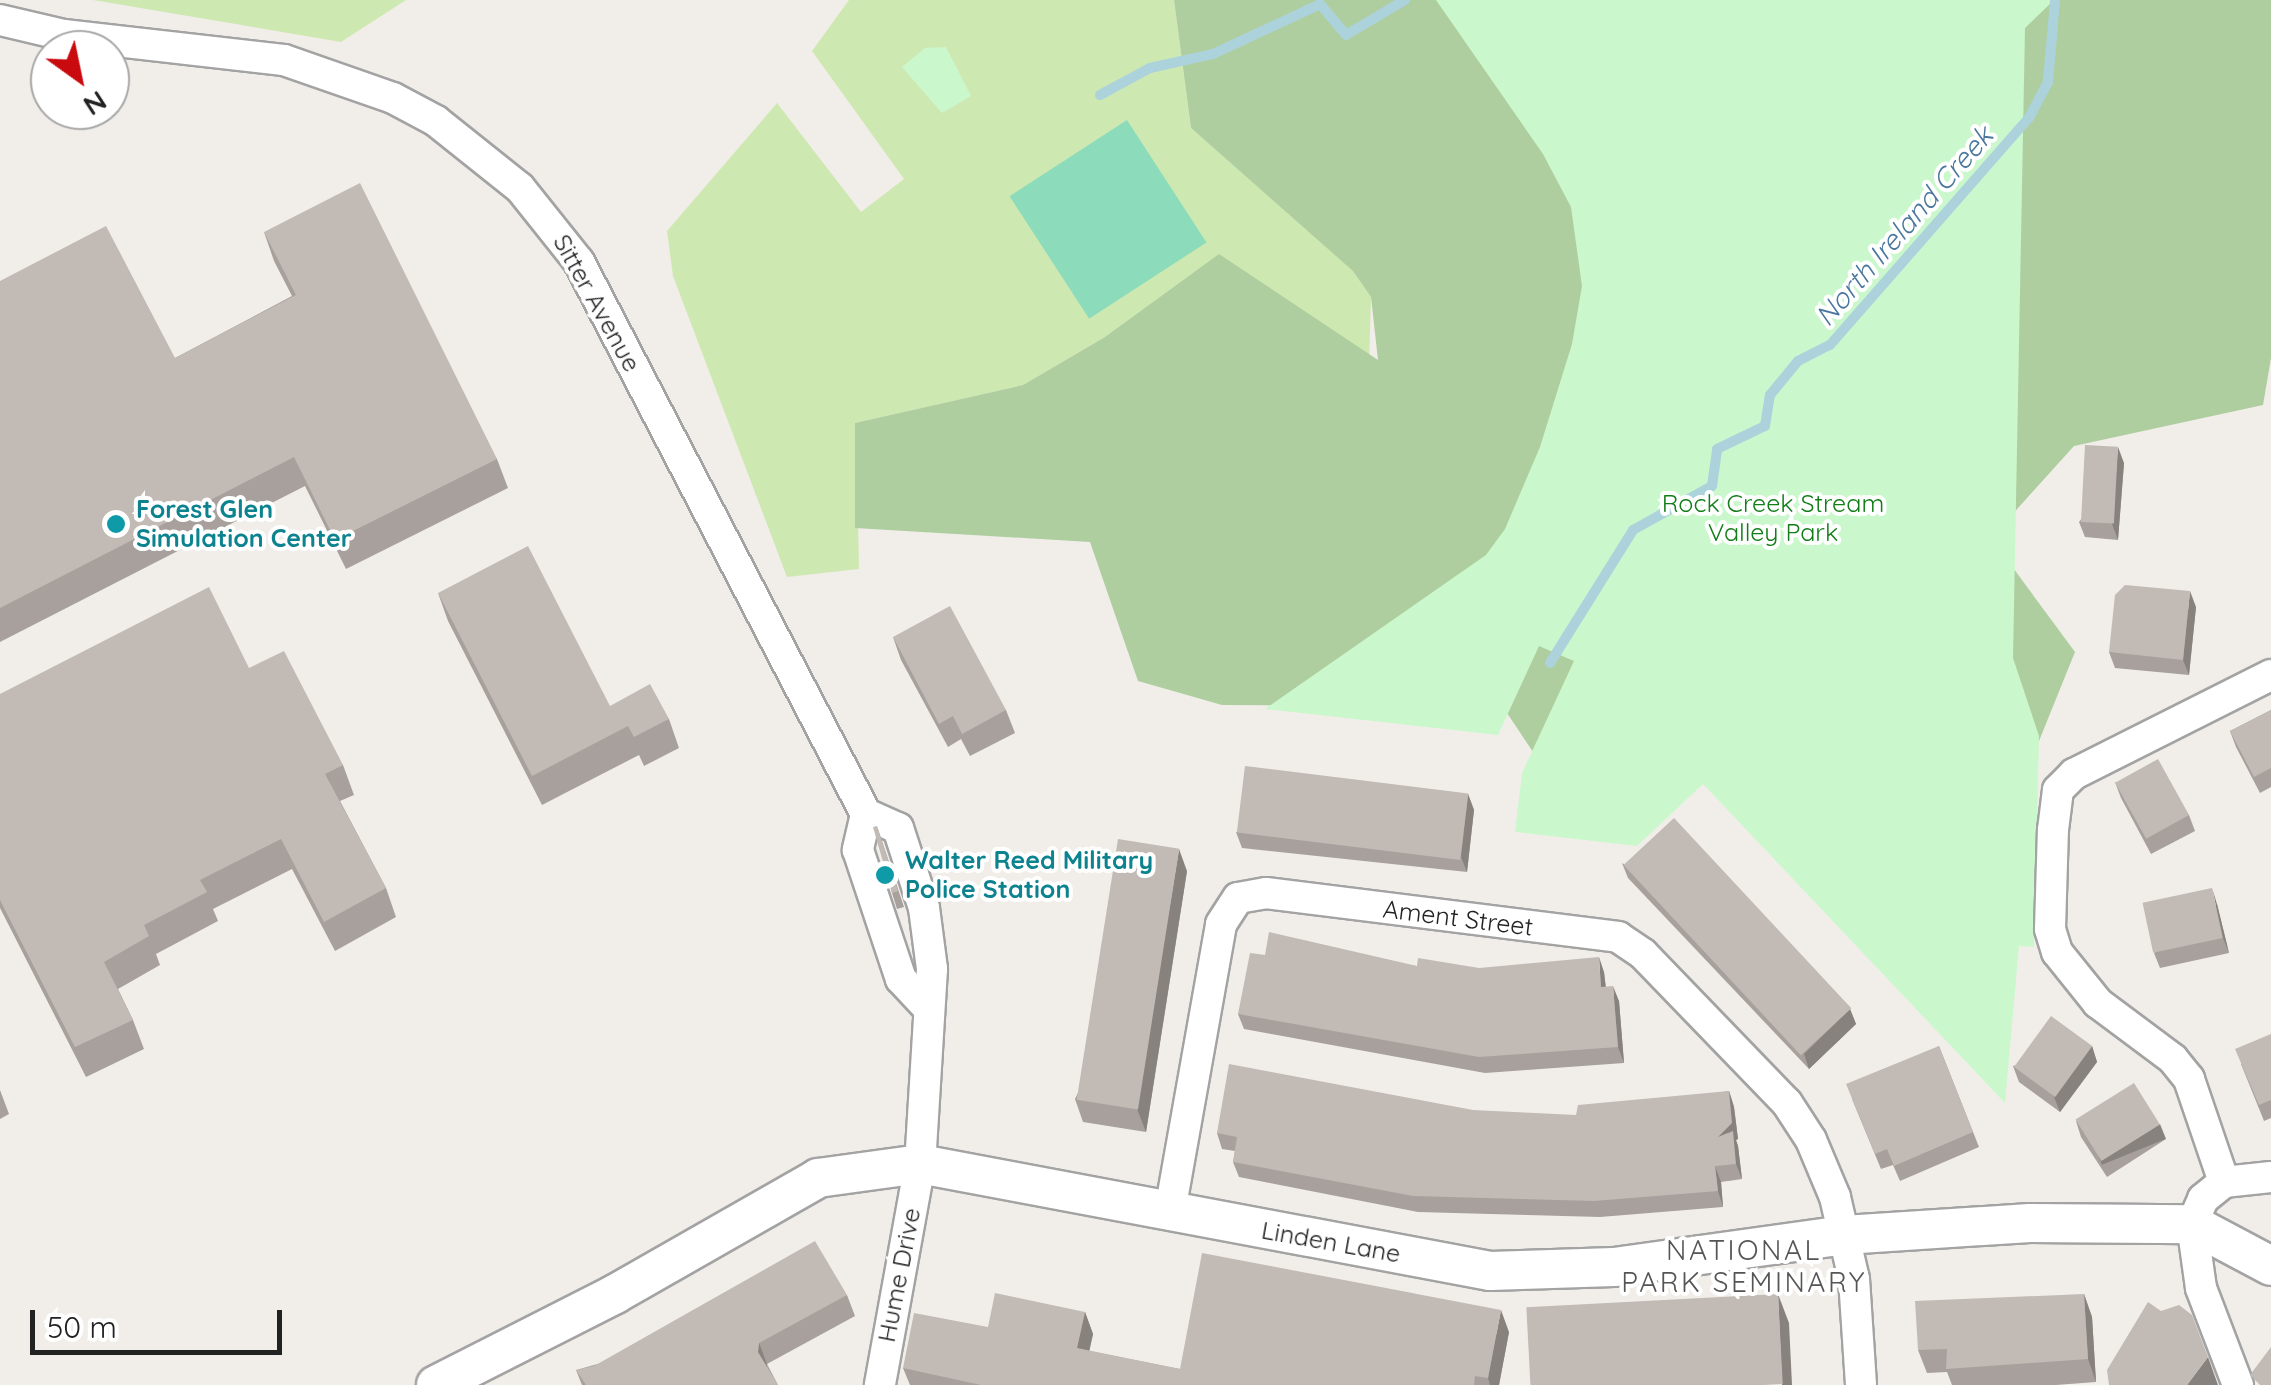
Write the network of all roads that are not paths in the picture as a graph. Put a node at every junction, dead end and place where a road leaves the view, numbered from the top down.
1 (0, 20) edge
2 (2271, 675) edge
3 (866, 814) junction
4 (926, 1006) junction
5 (920, 1164) junction
6 (2271, 1177) edge
7 (2224, 1182) junction
8 (1170, 1211) junction
9 (2192, 1224) junction
10 (1844, 1234) junction
11 (2271, 1266) edge
12 (436, 1385) edge
13 (880, 1385) edge
14 (1861, 1385) edge
15 (2238, 1385) edge

1 - 3 street, Sitter Avenue
2 - 7 street
3 - 4 street
3 - 4 street, Sitter Avenue
4 - 5 street, Sitter Avenue
5 - 8 street, Linden Lane
5 - 12 street, Linden Lane
5 - 13 street, Hume Drive
6 - 7 street
7 - 9 street
8 - 10 street, Linden Lane
8 - 10 street, Ament Street
9 - 10 street, Linden Lane
9 - 11 street, Linden Lane
9 - 15 street
10 - 14 street, Ament Street

